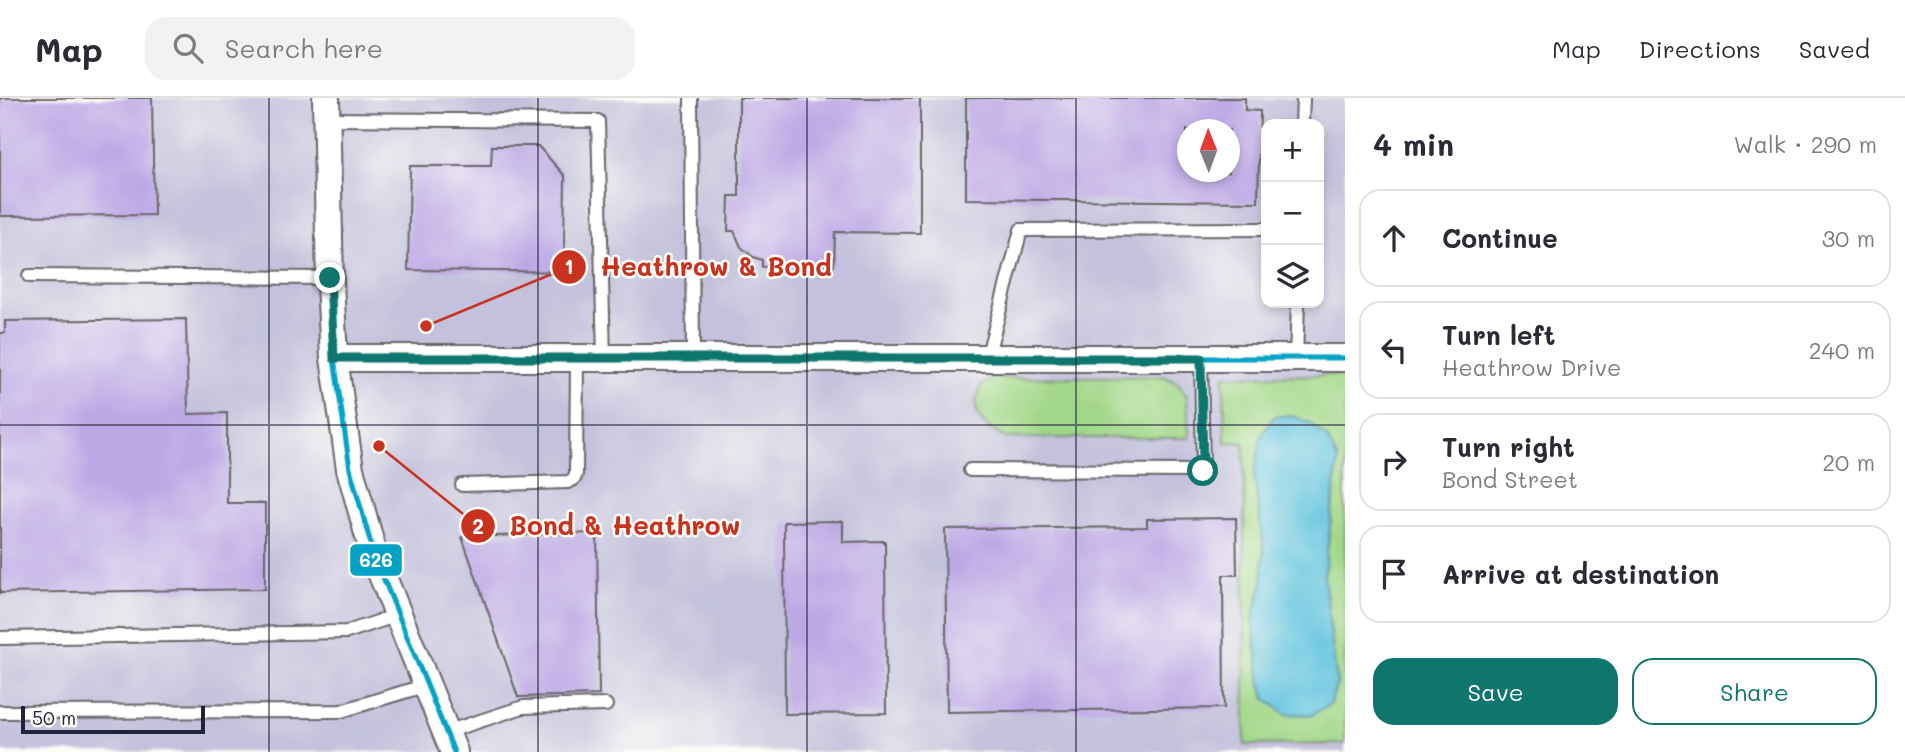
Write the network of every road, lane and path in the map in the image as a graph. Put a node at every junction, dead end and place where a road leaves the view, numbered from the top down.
1 (691, 98) edge
2 (1303, 98) edge
3 (327, 109) edge
4 (1303, 119) edge
5 (1261, 229) edge
6 (29, 276) dead end
7 (330, 278) junction
8 (1298, 308) edge
9 (334, 358) junction
10 (577, 358) junction
11 (604, 358) junction
12 (693, 358) junction
13 (987, 358) junction
14 (1201, 358) junction
15 (1296, 358) junction
16 (1345, 358) edge
17 (970, 470) dead end
18 (462, 485) dead end
19 (398, 615) junction
20 (0, 638) edge
21 (427, 685) junction
22 (606, 705) dead end
23 (0, 712) edge
24 (450, 742) edge

1 - 12 lane
2 - 4 lane
3 - 7 street
3 - 11 lane
5 - 13 lane
6 - 7 lane
7 - 9 street
8 - 15 lane
9 - 10 street
9 - 19 street
10 - 11 street
10 - 18 lane
11 - 12 street
12 - 13 street
13 - 14 street
14 - 15 street
14 - 17 lane
15 - 16 street
19 - 20 lane
19 - 21 street
21 - 23 lane
21 - 24 street
22 - 24 lane

